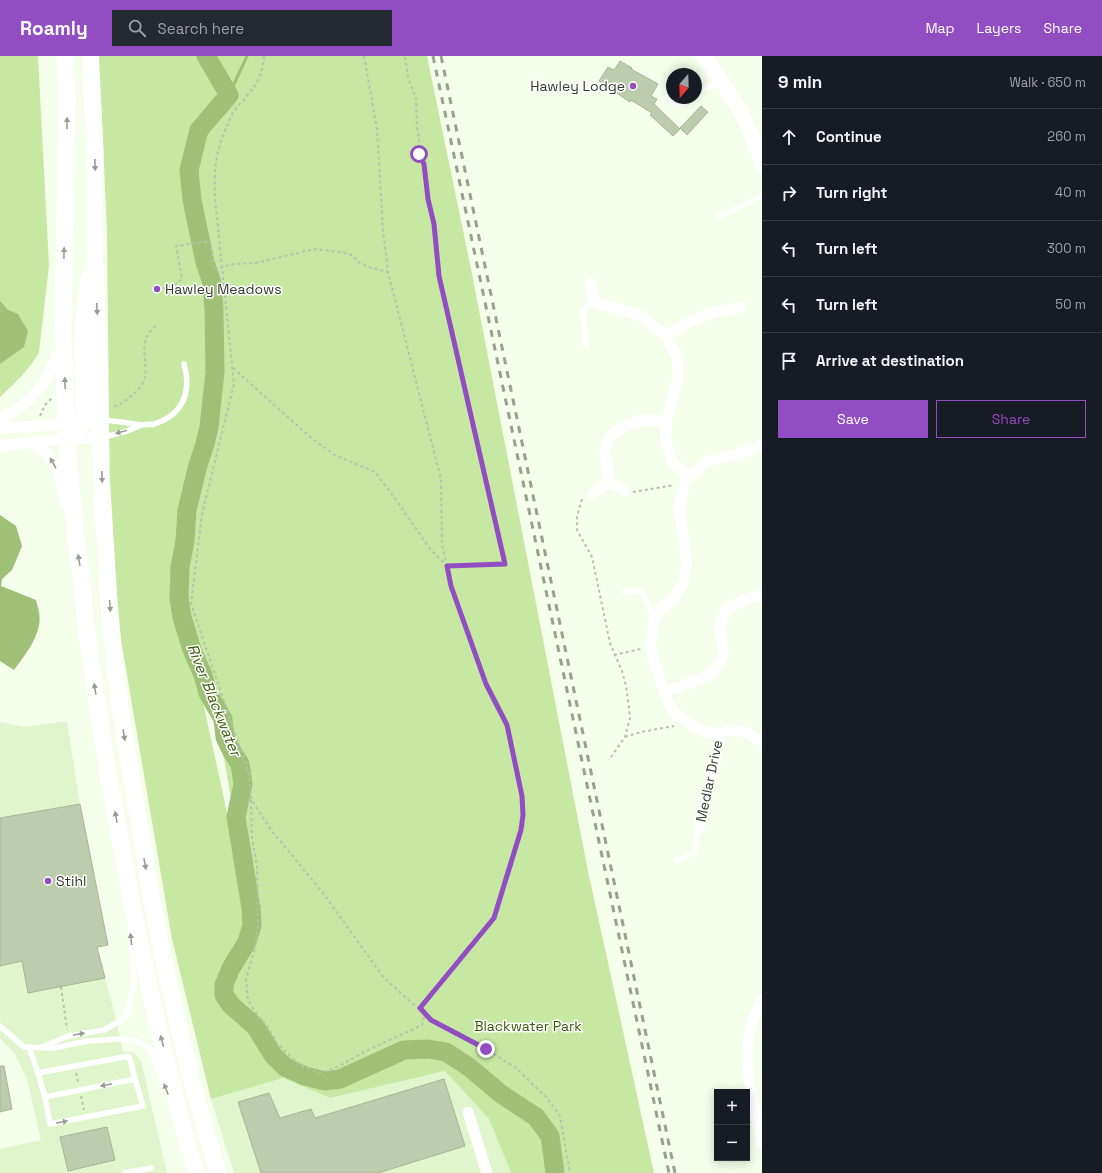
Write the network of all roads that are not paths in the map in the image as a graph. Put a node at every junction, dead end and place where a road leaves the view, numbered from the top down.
1 (65, 56) edge
2 (90, 56) edge
3 (703, 56) edge
4 (722, 82) junction
5 (702, 90) edge
6 (762, 164) edge
7 (762, 196) edge
8 (718, 217) dead end
9 (590, 283) dead end
10 (594, 302) junction
11 (742, 307) dead end
12 (666, 336) junction
13 (63, 337) junction
14 (586, 346) dead end
15 (184, 364) dead end
16 (98, 416) junction
17 (0, 419) edge
18 (666, 421) junction
19 (141, 425) junction
20 (0, 428) edge
21 (67, 430) junction
22 (101, 438) junction
23 (33, 442) junction
24 (762, 445) edge
25 (0, 446) edge
26 (687, 480) junction
27 (609, 483) junction
28 (624, 491) road end
29 (592, 494) road end
30 (76, 540) junction
31 (624, 592) dead end
32 (762, 595) edge
33 (654, 620) junction
34 (664, 693) junction
35 (720, 734) junction
36 (762, 741) edge
37 (699, 829) joint
38 (121, 852) junction
39 (676, 862) dead end
40 (128, 918) dead end
41 (129, 926) dead end
42 (762, 1000) edge
43 (0, 1026) edge
44 (29, 1047) junction
45 (42, 1047) junction
46 (38, 1073) junction
47 (135, 1079) junction
48 (167, 1093) dead end
49 (45, 1097) junction
50 (170, 1100) dead end
51 (468, 1112) dead end
52 (762, 1143) edge
53 (189, 1152) junction
54 (151, 1168) dead end
55 (125, 1173) edge
56 (197, 1173) edge
57 (218, 1173) edge
58 (487, 1173) edge

13 -> 1 main road
2 -> 16 main road
3 - 4 main road
4 - 5 lane
4 - 6 main road
7 - 8 lane
9 - 10 street
10 - 12 street
10 - 14 lane
11 - 12 street
12 - 18 street
13 - 17 street
21 -> 13 main road
15 - 19 lane
16 - 19 lane
16 - 21 main road
16 - 22 main road
18 - 26 street
18 - 27 street
19 -> 22 lane
20 - 21 street
21 - 22 street
21 - 23 street
21 - 30 main road
22 -> 57 main road
23 - 25 street
30 -> 23 street
24 - 26 street
26 - 33 street
27 - 28 street
27 - 29 street
38 -> 30 main road
31 - 33 lane
32 - 34 street
33 - 34 street, Medlar Drive
34 - 35 street, Medlar Drive
35 - 36 street, Medlar Drive
35 - 37 street, Medlar Drive
37 - 39 lane
38 - 40 lane
53 -> 38 main road
45 -> 41 lane
42 - 52 street
43 - 44 lane
44 - 45 lane
44 - 46 lane
48 -> 45 lane
46 - 47 lane
46 - 49 lane
47 -> 49 lane
49 -> 47 lane
50 - 53 lane
51 - 58 street
53 - 56 main road
54 - 55 lane

